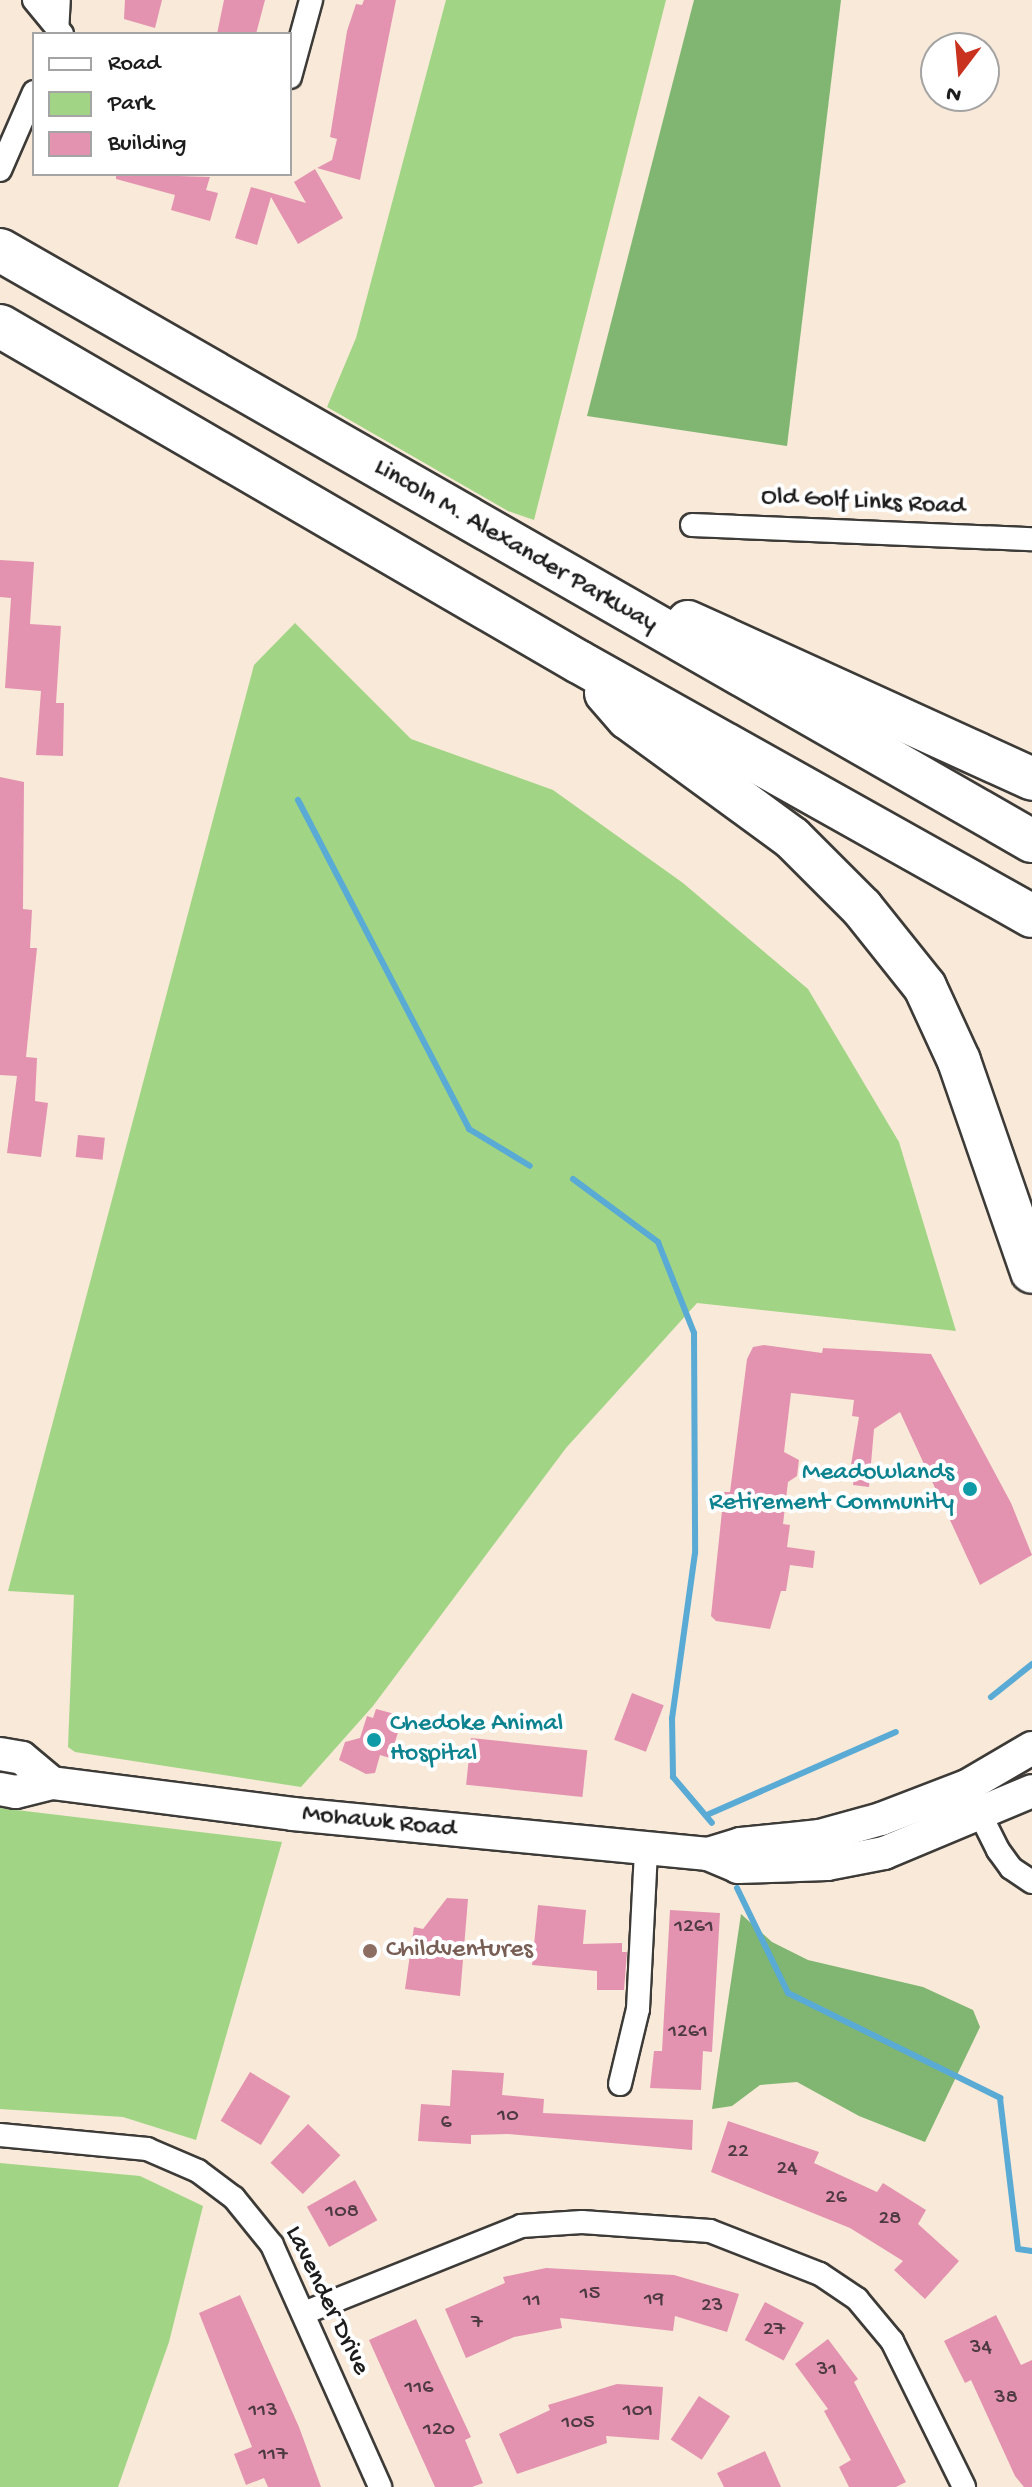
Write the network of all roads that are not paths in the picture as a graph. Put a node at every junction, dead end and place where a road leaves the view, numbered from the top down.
1 (34, 0) edge
2 (59, 0) edge
3 (311, 0) edge
4 (58, 32) edge
5 (59, 32) edge
6 (292, 70) edge
7 (32, 97) edge
8 (0, 170) edge
9 (0, 250) edge
10 (0, 326) edge
11 (692, 525) dead end
12 (1032, 539) edge
13 (585, 588) junction
14 (579, 662) junction
15 (1032, 779) edge
16 (1032, 841) edge
17 (1032, 916) edge
18 (1032, 1272) edge
19 (1032, 1748) edge
20 (0, 1754) edge
21 (52, 1783) junction
22 (967, 1786) junction
23 (0, 1789) edge
24 (1032, 1791) edge
25 (981, 1816) junction
26 (646, 1852) junction
27 (708, 1854) junction
28 (1032, 1882) edge
29 (620, 2084) dead end
30 (0, 2135) edge
31 (304, 2313) junction
32 (380, 2487) edge
33 (964, 2487) edge

1 - 4 street
2 - 5 street
3 - 6 street
7 - 8 street
9 - 13 highway, Lincoln M. Alexander Parkway
10 - 14 highway
11 - 12 street, Old Golf Links Road
13 - 15 highway
13 - 16 highway, Lincoln M. Alexander Parkway
14 - 17 highway
14 - 18 highway
19 - 22 main road, Mohawk Road
20 - 21 main road
21 - 23 main road, Mohawk Road
21 - 26 main road, Mohawk Road
22 - 25 street
22 - 27 main road, Mohawk Road
24 - 25 main road, Mohawk Road
25 - 27 main road, Mohawk Road
25 - 28 street
26 - 27 main road, Mohawk Road
26 - 29 street
30 - 31 street, Lavender Drive
31 - 32 street, Lavender Drive
31 - 33 street

